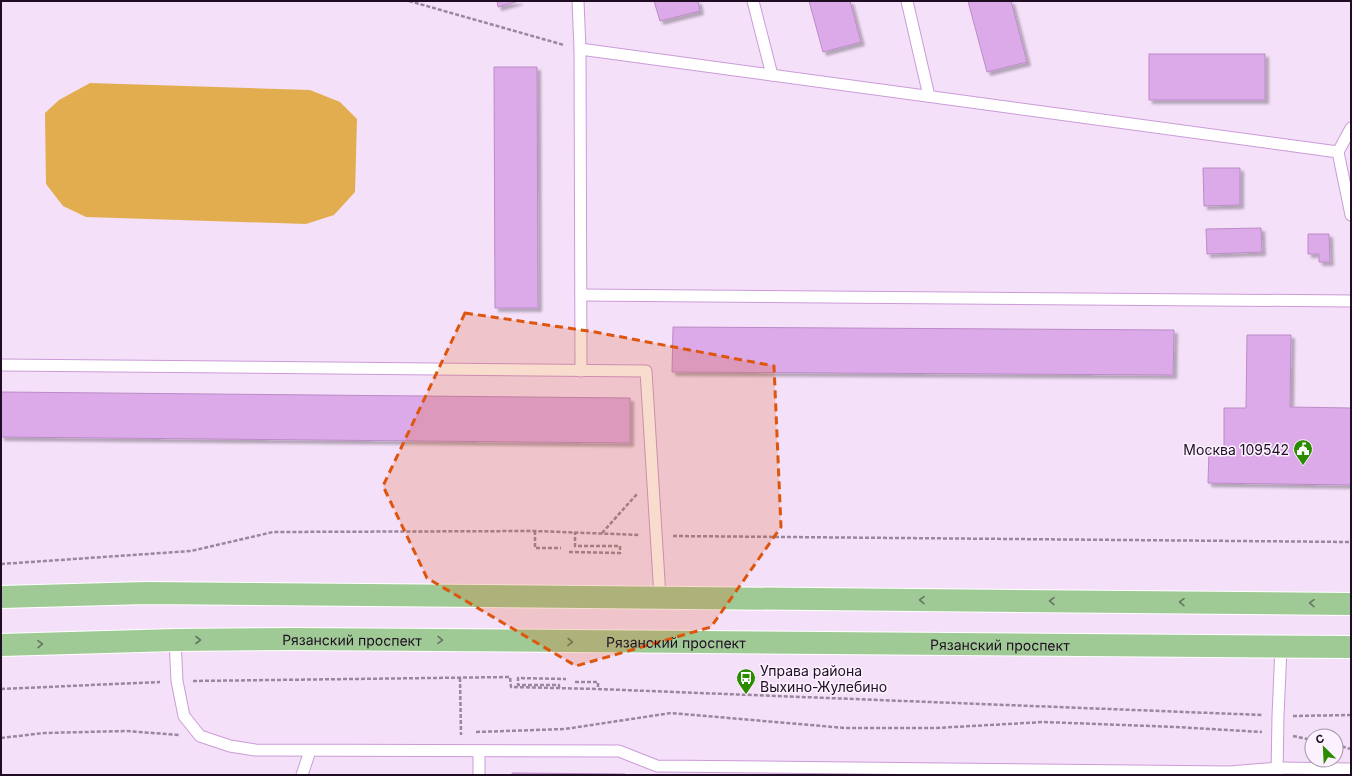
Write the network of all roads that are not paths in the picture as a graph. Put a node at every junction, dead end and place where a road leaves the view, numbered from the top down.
1 (578, 1) edge
2 (754, 1) edge
3 (907, 1) edge
4 (580, 49) junction
5 (772, 75) junction
6 (929, 96) junction
7 (1351, 128) edge
8 (1338, 152) junction
9 (1351, 215) edge
10 (581, 295) junction
11 (1351, 301) edge
12 (1, 365) edge
13 (581, 370) junction
14 (1, 597) edge
15 (660, 597) junction
16 (1351, 604) edge
17 (175, 640) junction
18 (1, 645) edge
19 (1281, 647) junction
20 (1351, 647) edge
21 (310, 751) junction
22 (479, 751) junction
23 (1351, 769) edge
24 (657, 771) edge
25 (1277, 771) edge
26 (302, 775) edge
27 (479, 775) edge

1 - 4 lane
2 - 5 lane
3 - 6 lane
4 - 5 lane
4 - 10 lane
5 - 6 lane
6 - 8 lane
7 - 8 lane
8 - 9 lane
10 - 11 lane
10 - 13 lane
12 - 13 lane
13 - 15 lane
14 - 15 main road
16 -> 15 main road
18 -> 17 main road, Рязанский проспект
17 -> 19 main road, Рязанский проспект
17 - 21 lane
19 - 20 main road, Рязанский проспект
19 - 25 lane
21 - 22 lane
21 - 26 lane
22 - 24 lane
22 - 27 lane
23 - 25 lane
24 - 25 lane

